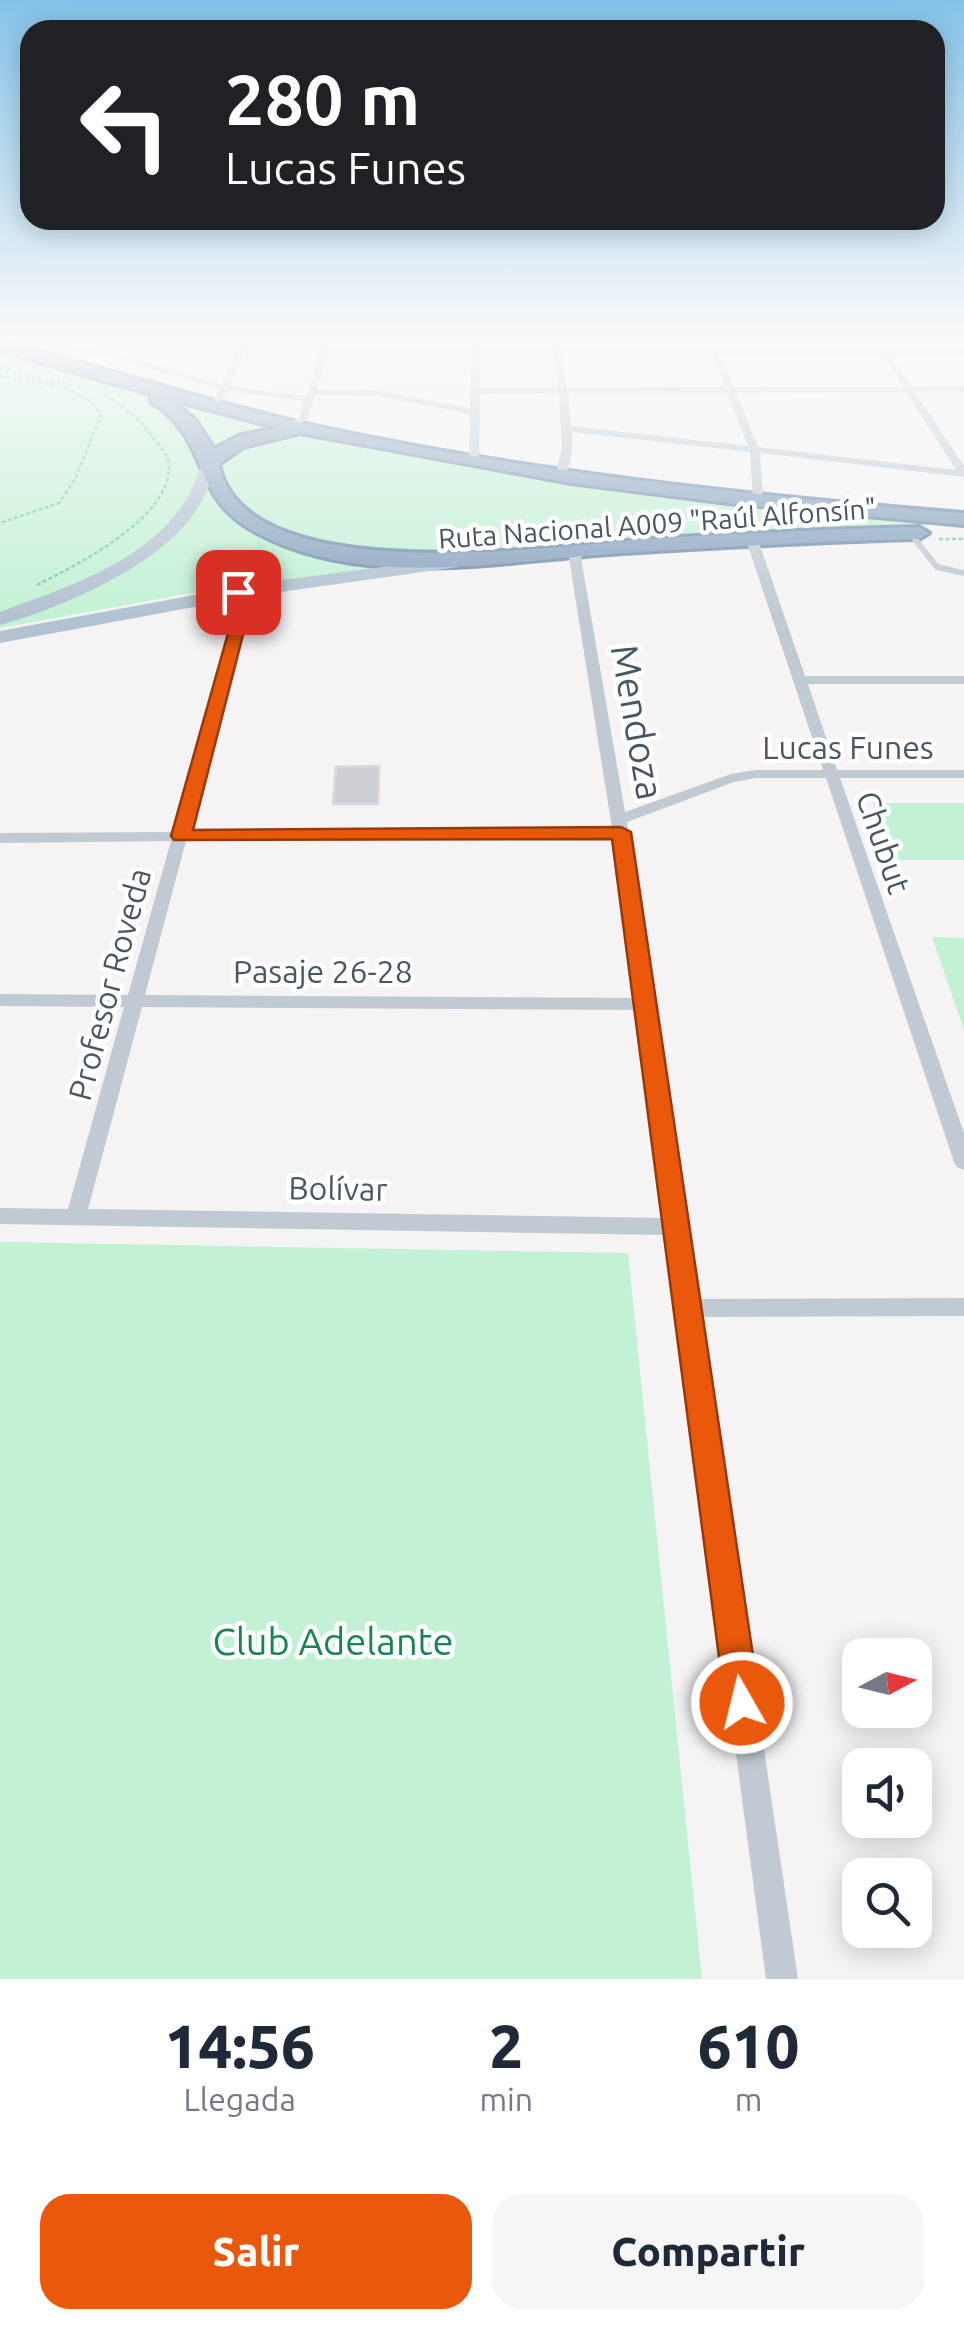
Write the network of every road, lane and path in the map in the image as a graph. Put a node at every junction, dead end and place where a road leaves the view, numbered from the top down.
1 (94, 432) edge
2 (150, 432) edge
3 (192, 432) edge
4 (300, 432) edge
5 (306, 432) edge
6 (321, 432) edge
7 (475, 432) edge
8 (565, 432) edge
9 (599, 432) edge
10 (747, 432) edge
11 (938, 432) edge
12 (342, 437) junction
13 (754, 452) junction
14 (474, 461) junction
15 (210, 463) junction
16 (964, 474) edge
17 (560, 476) junction
18 (595, 482) junction
19 (758, 501) junction
20 (964, 518) edge
21 (0, 524) edge
22 (964, 532) edge
23 (910, 533) junction
24 (752, 540) junction
25 (582, 549) junction
26 (494, 558) junction
27 (128, 561) junction
28 (964, 573) edge
29 (36, 585) dead end
30 (238, 592) junction
31 (113, 616) junction
32 (0, 619) edge
33 (0, 637) edge
34 (800, 680) junction
35 (964, 680) edge
36 (831, 774) junction
37 (964, 774) edge
38 (620, 826) junction
39 (181, 836) junction
40 (0, 838) edge
41 (0, 1000) edge
42 (137, 1000) junction
43 (645, 1004) junction
44 (964, 1162) edge
45 (0, 1216) edge
46 (76, 1216) junction
47 (675, 1226) junction
48 (964, 1307) edge
49 (687, 1308) junction
50 (782, 1979) edge

1 - 21 path
2 - 29 path
3 - 15 highway
4 - 15 highway
5 - 12 highway
6 - 12 highway
7 - 14 street
8 - 17 street
9 - 13 street
10 - 13 street
11 - 16 street
12 - 14 highway
13 - 16 street
13 - 19 street
14 - 17 highway
15 - 26 highway
15 - 27 main road
17 - 18 highway
18 - 19 highway
18 - 25 highway
19 - 20 highway
22 - 23 highway, Ruta Nacional A009 "Raúl Alfonsín"
23 - 24 highway, Ruta Nacional A009 "Raúl Alfonsín"
23 - 28 lane
24 - 25 highway, Ruta Nacional A009 "Raúl Alfonsín"
24 - 34 street, Chubut
25 - 26 highway, Ruta Nacional A009 "Raúl Alfonsín"
25 - 38 street, Mendoza
26 - 30 main road, Ruta Nacional A009 "Raúl Alfonsín"
27 - 31 main road
27 - 32 main road
30 - 31 main road, Ruta Nacional A009 "Raúl Alfonsín"
30 - 39 street, Profesor Roveda
31 - 33 main road, Ruta Nacional A009 "Raúl Alfonsín"
34 - 35 street
34 - 36 street, Chubut
36 - 37 street, Lucas Funes
36 - 38 street, Lucas Funes
36 - 44 street, Chubut
38 - 39 street, Lucas Funes
38 - 43 street, Mendoza
39 - 40 street, Lucas Funes
39 - 42 street, Profesor Roveda
41 - 42 street, Pasaje 26-28
42 - 43 street, Pasaje 26-28
42 - 46 street, Profesor Roveda
43 - 47 street, Mendoza
45 - 46 street, Bolívar
46 - 47 street, Bolívar
47 - 49 street, Mendoza
48 - 49 street
49 - 50 street, Mendoza

